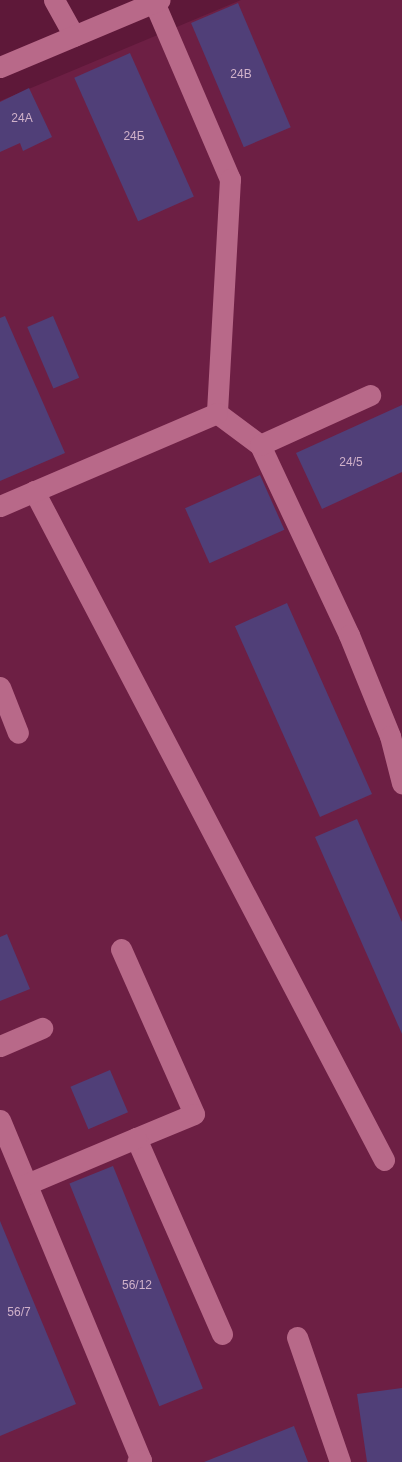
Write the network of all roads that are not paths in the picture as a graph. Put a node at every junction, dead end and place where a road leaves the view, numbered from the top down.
1 (54, 0) edge
2 (156, 1) edge
3 (74, 36) junction
4 (0, 67) edge
5 (370, 395) dead end
6 (217, 413) junction
7 (260, 445) junction
8 (34, 491) junction
9 (0, 506) edge
10 (0, 687) edge
11 (18, 733) dead end
12 (402, 783) edge
13 (122, 949) dead end
14 (42, 1028) dead end
15 (0, 1046) edge
16 (0, 1120) edge
17 (136, 1138) junction
18 (384, 1160) dead end
19 (27, 1184) junction
20 (222, 1334) dead end
21 (297, 1337) dead end
22 (137, 1462) edge
23 (340, 1462) edge

1 - 3 street
2 - 3 street
2 - 6 street
3 - 4 street
5 - 7 street
6 - 7 street
6 - 8 street
7 - 12 street
8 - 9 street
8 - 18 street
10 - 11 street
13 - 17 street
14 - 15 street
16 - 19 street
17 - 19 street
17 - 20 street
19 - 22 street
21 - 23 street

